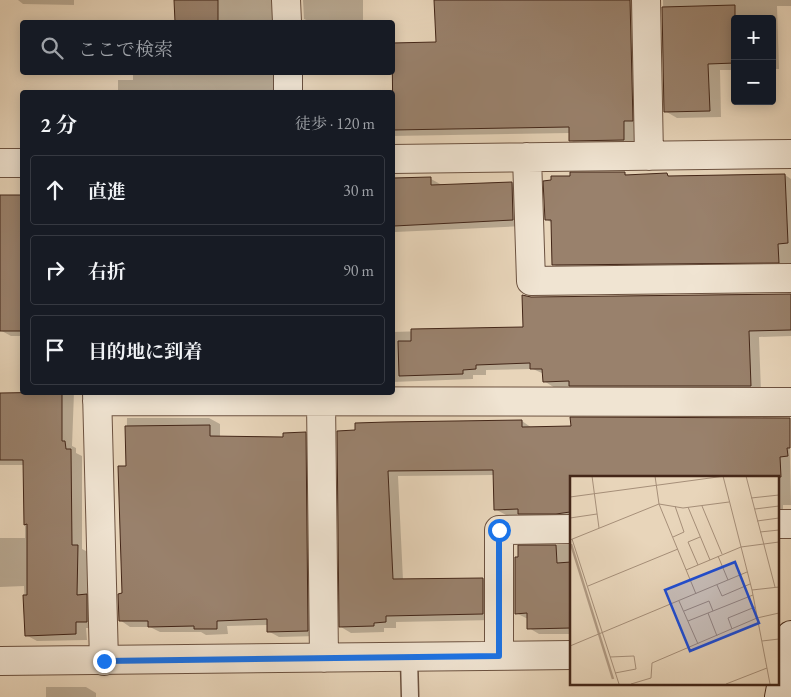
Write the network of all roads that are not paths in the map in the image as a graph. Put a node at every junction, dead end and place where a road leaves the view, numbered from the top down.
1 (286, 0) edge
2 (646, 0) edge
3 (287, 20) edge
4 (288, 75) edge
5 (288, 90) edge
6 (791, 154) edge
7 (649, 156) junction
8 (527, 157) junction
9 (395, 159) edge
10 (0, 163) edge
11 (20, 163) edge
12 (791, 278) edge
13 (97, 397) edge
14 (382, 397) edge
15 (321, 401) junction
16 (791, 402) edge
17 (778, 524) edge
18 (791, 524) edge
19 (570, 528) edge
20 (787, 641) edge
21 (570, 655) edge
22 (499, 656) junction
23 (409, 657) junction
24 (324, 658) junction
25 (0, 661) edge
26 (104, 661) junction
27 (410, 697) edge
28 (779, 697) edge

1 - 3 street
2 - 7 street
4 - 5 street
6 - 7 street
7 - 8 street
8 - 9 street
8 - 12 street
10 - 11 street
13 - 15 street
13 - 26 street
14 - 15 street
14 - 16 street
15 - 24 street
17 - 18 street
19 - 22 street
20 - 28 street
21 - 22 street
22 - 23 street
23 - 24 street
23 - 27 lane
24 - 26 street
25 - 26 street

